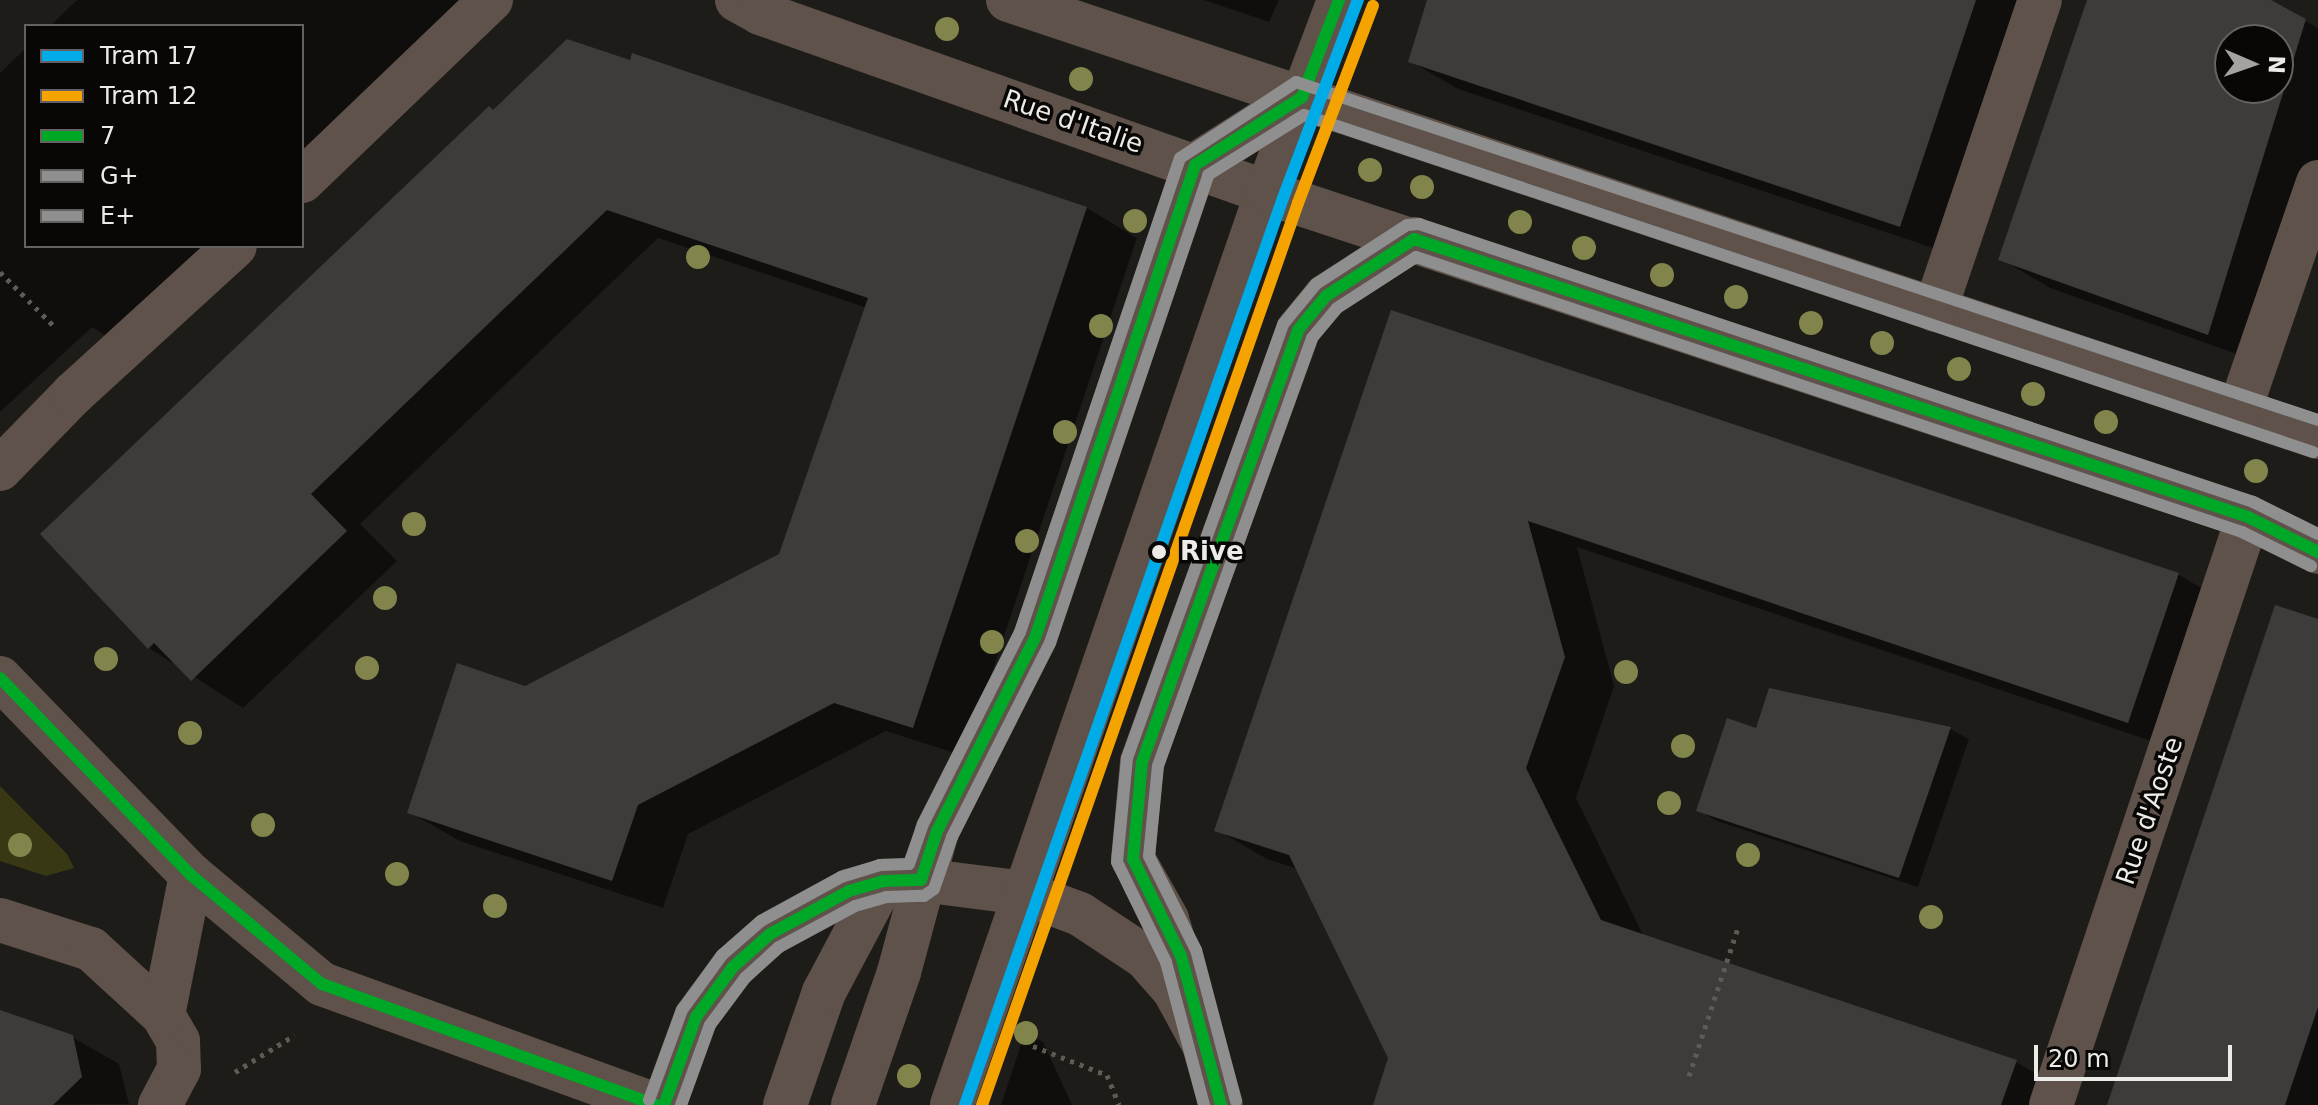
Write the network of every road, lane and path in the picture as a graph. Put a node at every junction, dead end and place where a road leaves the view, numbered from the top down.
1 (491, 0) edge
2 (737, 0) edge
3 (1008, 0) edge
4 (1339, 0) edge
5 (2040, 0) edge
6 (1302, 97) junction
7 (1195, 165) junction
8 (304, 179) edge
9 (2318, 182) edge
10 (1267, 192) junction
11 (1414, 239) junction
12 (233, 248) edge
13 (0, 272) edge
14 (1935, 310) junction
15 (55, 327) dead end
16 (73, 394) junction
17 (2240, 409) junction
18 (0, 427) edge
19 (2318, 437) edge
20 (0, 469) edge
21 (2248, 517) junction
22 (2318, 552) edge
23 (0, 678) edge
24 (191, 875) junction
25 (902, 880) junction
26 (1024, 893) junction
27 (0, 920) edge
28 (1739, 925) dead end
29 (355, 997) junction
30 (163, 1015) junction
31 (1204, 1045) junction
32 (1023, 1047) dead end
33 (1689, 1076) dead end
34 (162, 1103) edge
35 (656, 1105) edge
36 (664, 1105) edge
37 (785, 1105) edge
38 (853, 1105) edge
39 (952, 1105) edge
40 (1119, 1105) edge
41 (1221, 1105) edge
42 (2051, 1105) edge

1 - 8 street
2 - 7 street, Rue d'Italie
3 - 6 street
4 - 6 street
5 - 14 street
6 - 7 street
6 - 10 street
6 - 14 street
7 - 10 street, Rue d'Italie
7 - 25 street
9 - 17 street
10 - 11 street, Rue d'Italie
10 - 26 street
11 - 21 street, Rue d'Italie
11 - 31 street
12 - 16 street
13 - 15 path
14 - 17 street
16 - 18 street
16 - 20 street
17 - 19 street
21 - 22 street, Rue d'Italie
21 - 42 street, Rue d'Aoste
23 - 24 street
24 - 29 street
24 - 30 street
25 - 26 street
25 - 36 street
25 - 37 street
25 - 38 street
26 - 31 street
26 - 39 street
27 - 30 street
28 - 33 path
29 - 34 path
29 - 35 street
30 - 34 street
31 - 41 street
32 - 40 path

